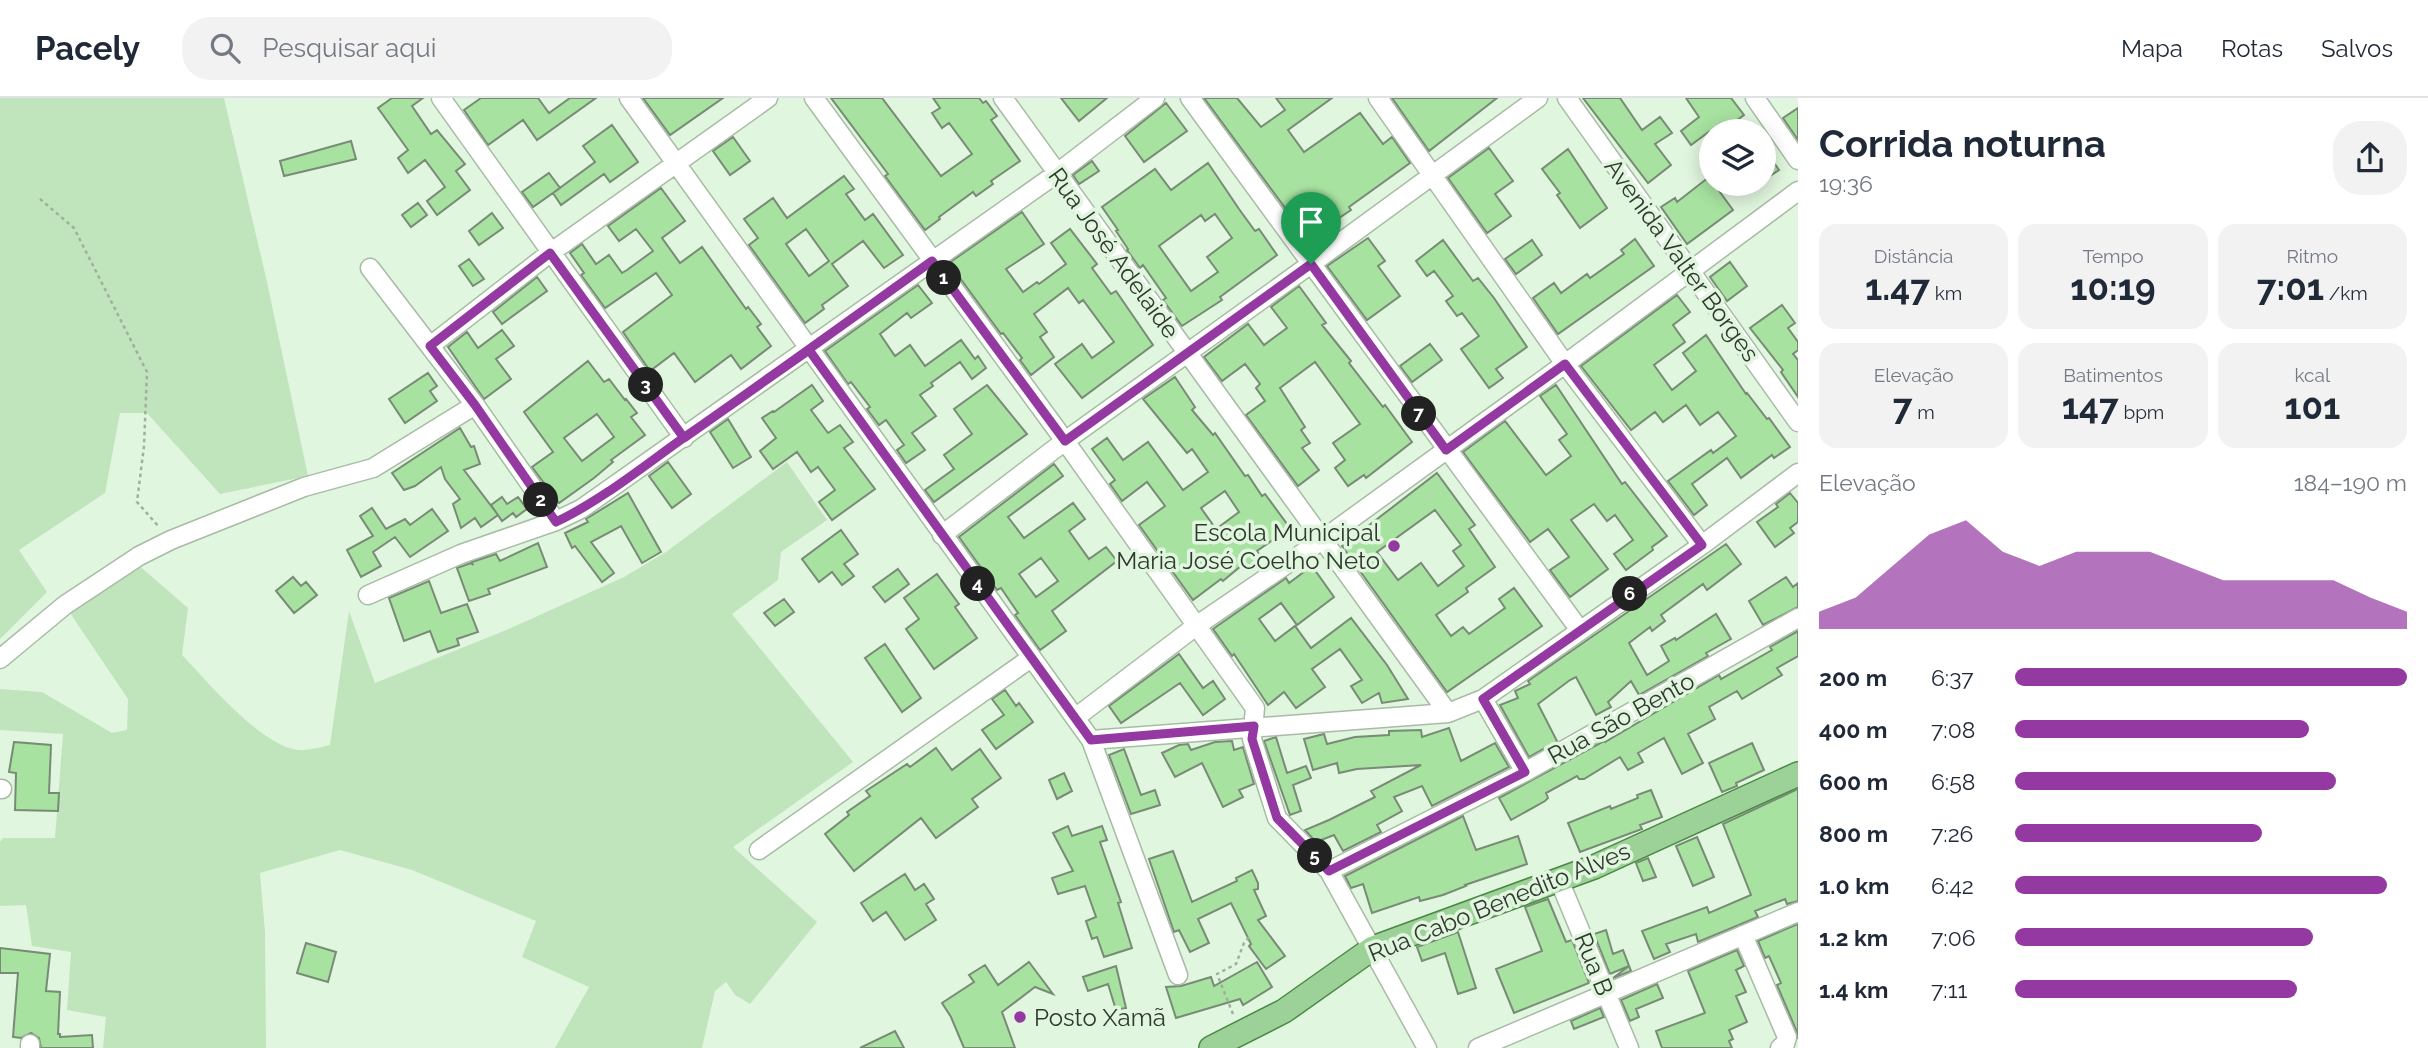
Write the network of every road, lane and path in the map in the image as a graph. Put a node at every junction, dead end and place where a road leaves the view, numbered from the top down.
1 (441, 98) edge
2 (629, 98) edge
3 (768, 98) edge
4 (814, 98) edge
5 (1003, 98) edge
6 (1155, 98) edge
7 (1191, 98) edge
8 (1378, 98) edge
9 (1538, 98) edge
10 (1567, 98) edge
11 (1755, 98) edge
12 (1798, 160) edge
13 (675, 163) junction
14 (1056, 174) junction
15 (1433, 175) junction
16 (1798, 191) edge
17 (40, 199) dead end
18 (550, 253) junction
19 (932, 261) junction
20 (1311, 264) junction
21 (370, 268) dead end
22 (1690, 272) junction
23 (430, 346) junction
24 (809, 350) junction
25 (1187, 353) junction
26 (1565, 364) junction
27 (475, 405) junction
28 (1798, 422) edge
29 (684, 438) junction
30 (1065, 441) junction
31 (1446, 450) junction
32 (1798, 473) edge
33 (556, 522) junction
34 (942, 535) junction
35 (171, 540) junction
36 (1321, 540) junction
37 (1702, 545) junction
38 (368, 595) dead end
39 (1798, 618) edge
40 (1196, 626) junction
41 (1579, 629) junction
42 (1031, 658) junction
43 (0, 659) edge
44 (1483, 699) junction
45 (1448, 713) junction
46 (1075, 718) junction
47 (1254, 726) junction
48 (1091, 740) junction
49 (1525, 772) junction
50 (1798, 774) edge
51 (759, 850) dead end
52 (1329, 871) junction
53 (1559, 880) junction
54 (1798, 912) edge
55 (1251, 935) dead end
56 (1743, 935) junction
57 (1373, 948) junction
58 (1178, 975) dead end
59 (1605, 992) junction
60 (1241, 1033) junction
61 (1783, 1046) edge
62 (1211, 1048) edge
63 (1427, 1048) edge
64 (1478, 1048) edge
65 (1629, 1048) edge

1 - 18 street
2 - 13 street
3 - 13 street
4 - 19 street
5 - 14 street, Rua José Adelaide
6 - 14 street
7 - 20 street
8 - 15 street
9 - 15 street
10 - 22 street, Avenida Valter Borges
11 - 12 street
13 - 18 street
13 - 24 street
14 - 19 street
14 - 25 street, Rua José Adelaide
15 - 20 street
15 - 26 street
16 - 22 street
17 - 35 path
18 - 23 street
18 - 29 street
19 - 24 street
19 - 30 street
20 - 25 street
20 - 31 street
21 - 23 street
22 - 26 street
22 - 28 street, Avenida Valter Borges
23 - 27 street
24 - 29 street
24 - 34 street
25 - 30 street
25 - 36 street, Rua José Adelaide
26 - 31 street
26 - 37 street
27 - 33 street
27 - 35 street
29 - 33 street
30 - 34 street
30 - 40 street
31 - 36 street
31 - 41 street
32 - 37 street
33 - 38 street
34 - 42 street
35 - 43 street
36 - 40 street
36 - 45 street, Rua José Adelaide
37 - 41 street
39 - 49 street, Rua São Bento
40 - 46 street
40 - 47 street
41 - 44 street
42 - 46 street
42 - 51 street
44 - 45 street
44 - 49 street
45 - 47 street
46 - 48 street
47 - 48 street
47 - 52 street
48 - 58 street
49 - 52 street, Rua São Bento
50 - 53 main road, Rua Cabo Benedito Alves
52 - 57 street
53 - 57 main road, Rua Cabo Benedito Alves
53 - 59 street, Rua B
54 - 56 street
55 - 60 path
56 - 59 street
56 - 61 street
57 - 60 main road, Rua Cabo Benedito Alves
57 - 63 street
59 - 64 street
59 - 65 street, Rua B
60 - 62 main road, Rua Cabo Benedito Alves

